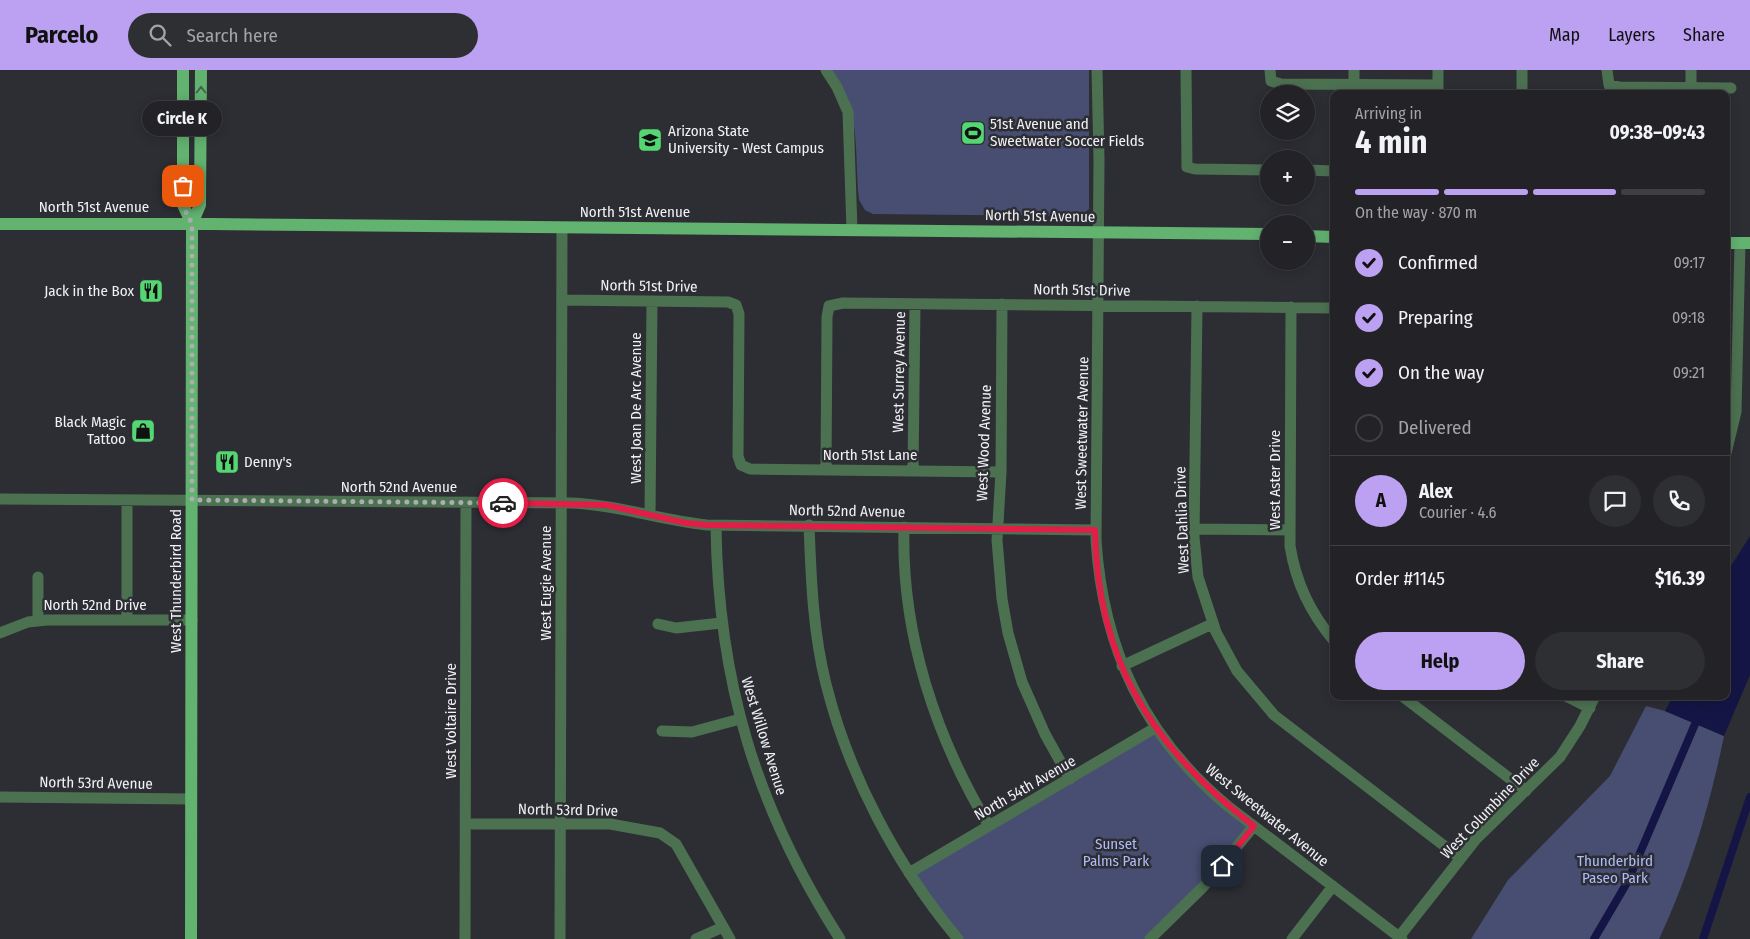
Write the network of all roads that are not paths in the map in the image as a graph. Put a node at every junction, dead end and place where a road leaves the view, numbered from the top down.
1 (182, 70) edge
2 (201, 70) edge
3 (826, 70) edge
4 (1097, 70) edge
5 (1186, 70) edge
6 (1354, 70) edge
7 (1438, 70) edge
8 (1522, 70) edge
9 (1607, 70) edge
10 (1691, 70) edge
11 (1271, 76) edge
12 (1354, 84) junction
13 (1731, 88) dead end
14 (1438, 89) edge
15 (1522, 90) edge
16 (1673, 90) edge
17 (1691, 90) edge
18 (1704, 90) edge
19 (1260, 170) edge
20 (1315, 170) edge
21 (1330, 171) edge
22 (0, 224) edge
23 (192, 224) junction
24 (562, 228) junction
25 (852, 230) junction
26 (1099, 233) junction
27 (1260, 234) edge
28 (1315, 236) edge
29 (1330, 237) edge
30 (1730, 243) edge
31 (1745, 243) edge
32 (562, 300) junction
33 (652, 301) junction
34 (914, 304) junction
35 (1002, 304) junction
36 (1099, 306) junction
37 (1197, 306) junction
38 (1291, 308) junction
39 (1330, 308) edge
40 (1730, 314) edge
41 (1738, 314) junction
42 (1730, 437) edge
43 (741, 465) joint
44 (826, 470) junction
45 (913, 470) junction
46 (1001, 472) junction
47 (0, 499) edge
48 (127, 500) junction
49 (192, 500) junction
50 (466, 502) junction
51 (561, 503) junction
52 (650, 515) junction
53 (809, 525) junction
54 (716, 526) junction
55 (904, 527) junction
56 (997, 528) junction
57 (1194, 529) junction
58 (1095, 530) junction
59 (1289, 530) junction
60 (38, 577) dead end
61 (38, 620) junction
62 (127, 620) junction
63 (192, 620) junction
64 (721, 623) junction
65 (658, 624) dead end
66 (1212, 624) junction
67 (0, 634) edge
68 (1330, 635) edge
69 (1122, 666) junction
70 (1407, 700) edge
71 (1574, 700) edge
72 (1594, 700) edge
73 (1590, 708) junction
74 (740, 719) junction
75 (1155, 728) junction
76 (662, 731) dead end
77 (1070, 779) junction
78 (1526, 791) junction
79 (0, 797) edge
80 (191, 799) junction
81 (465, 824) junction
82 (560, 824) junction
83 (989, 826) junction
84 (1254, 826) junction
85 (1460, 858) junction
86 (910, 873) junction
87 (1332, 886) junction
88 (723, 927) junction
89 (1401, 938) edge
90 (191, 939) edge
91 (465, 939) edge
92 (560, 939) edge
93 (696, 939) edge
94 (730, 939) edge
95 (840, 939) edge
96 (958, 939) edge
97 (1150, 939) edge
98 (1292, 939) edge

1 - 23 main road, West Thunderbird Road
23 -> 2 main road, West Thunderbird Road
3 - 25 street
4 - 26 street, West Sweetwater Avenue
5 - 19 street
6 - 12 street
7 - 14 street
8 - 15 street
9 - 16 street
10 - 17 street
11 - 12 street
12 - 14 street
13 - 18 street
20 - 21 street
22 - 23 main road, North 51st Avenue
23 - 24 main road, North 51st Avenue
23 - 49 main road, West Thunderbird Road
24 - 25 main road, North 51st Avenue
24 - 32 street, West Eugie Avenue
25 - 26 main road, North 51st Avenue
26 - 27 main road, North 51st Avenue
26 - 36 street, West Sweetwater Avenue
28 - 29 main road
30 - 31 main road
31 - 41 street
32 - 33 street, North 51st Drive
32 - 51 street, West Eugie Avenue
33 - 43 street, North 51st Drive
33 - 52 street, West Joan De Arc Avenue
34 - 35 street, North 51st Drive
34 - 44 street, North 51st Drive
34 - 45 street, West Surrey Avenue
35 - 36 street, North 51st Drive
35 - 46 street, West Wood Avenue
36 - 37 street, North 51st Drive
36 - 58 street, West Sweetwater Avenue
37 - 38 street, North 51st Drive
37 - 57 street, West Dahlia Drive
38 - 39 street, North 51st Drive
38 - 59 street, West Aster Drive
40 - 41 street
41 - 42 street
43 - 44 street, North 51st Lane
44 - 45 street, North 51st Lane
45 - 46 street, North 51st Lane
46 - 56 street, West Wood Avenue
47 - 48 street, North 52nd Avenue
48 - 49 street, North 52nd Avenue
48 - 62 street
49 - 50 street, North 52nd Avenue
49 - 63 main road, West Thunderbird Road
50 - 51 street, North 52nd Avenue
50 - 81 street, West Voltaire Drive
51 - 52 street, North 52nd Avenue
51 - 82 street, West Eugie Avenue
52 - 54 street, North 52nd Avenue
53 - 54 street, North 52nd Avenue
53 - 55 street, North 52nd Avenue
53 - 86 street
54 - 64 street, West Willow Avenue
55 - 56 street, North 52nd Avenue
55 - 83 street
56 - 58 street, North 52nd Avenue
56 - 77 street, West Wood Avenue
57 - 59 street
57 - 66 street, West Dahlia Drive
58 - 69 street, West Sweetwater Avenue
59 - 68 street, West Aster Drive
60 - 61 street
61 - 62 street, North 52nd Drive
61 - 67 street, North 52nd Drive
62 - 63 street, North 52nd Drive
63 - 80 main road, West Thunderbird Road
64 - 65 street
64 - 74 street, West Willow Avenue
66 - 69 street
66 - 85 street, West Dahlia Drive
69 - 75 street, West Sweetwater Avenue
70 - 78 street
71 - 73 street
72 - 73 street, West Columbine Drive
73 - 78 street, West Columbine Drive
74 - 76 street
74 - 95 street, West Willow Avenue
75 - 77 street, North 54th Avenue
75 - 84 street, West Sweetwater Avenue
77 - 83 street, North 54th Avenue
78 - 85 street, West Columbine Drive
79 - 80 street, North 53rd Avenue
80 - 90 main road, West Thunderbird Road
81 - 82 street, North 53rd Drive
81 - 91 street, West Voltaire Drive
82 - 88 street, North 53rd Drive
82 - 92 street, West Eugie Avenue
83 - 86 street, North 54th Avenue
84 - 87 street, West Sweetwater Avenue
84 - 97 street
85 - 89 street, West Columbine Drive
86 - 96 street
87 - 89 street, West Sweetwater Avenue
87 - 98 street
88 - 93 street
88 - 94 street

